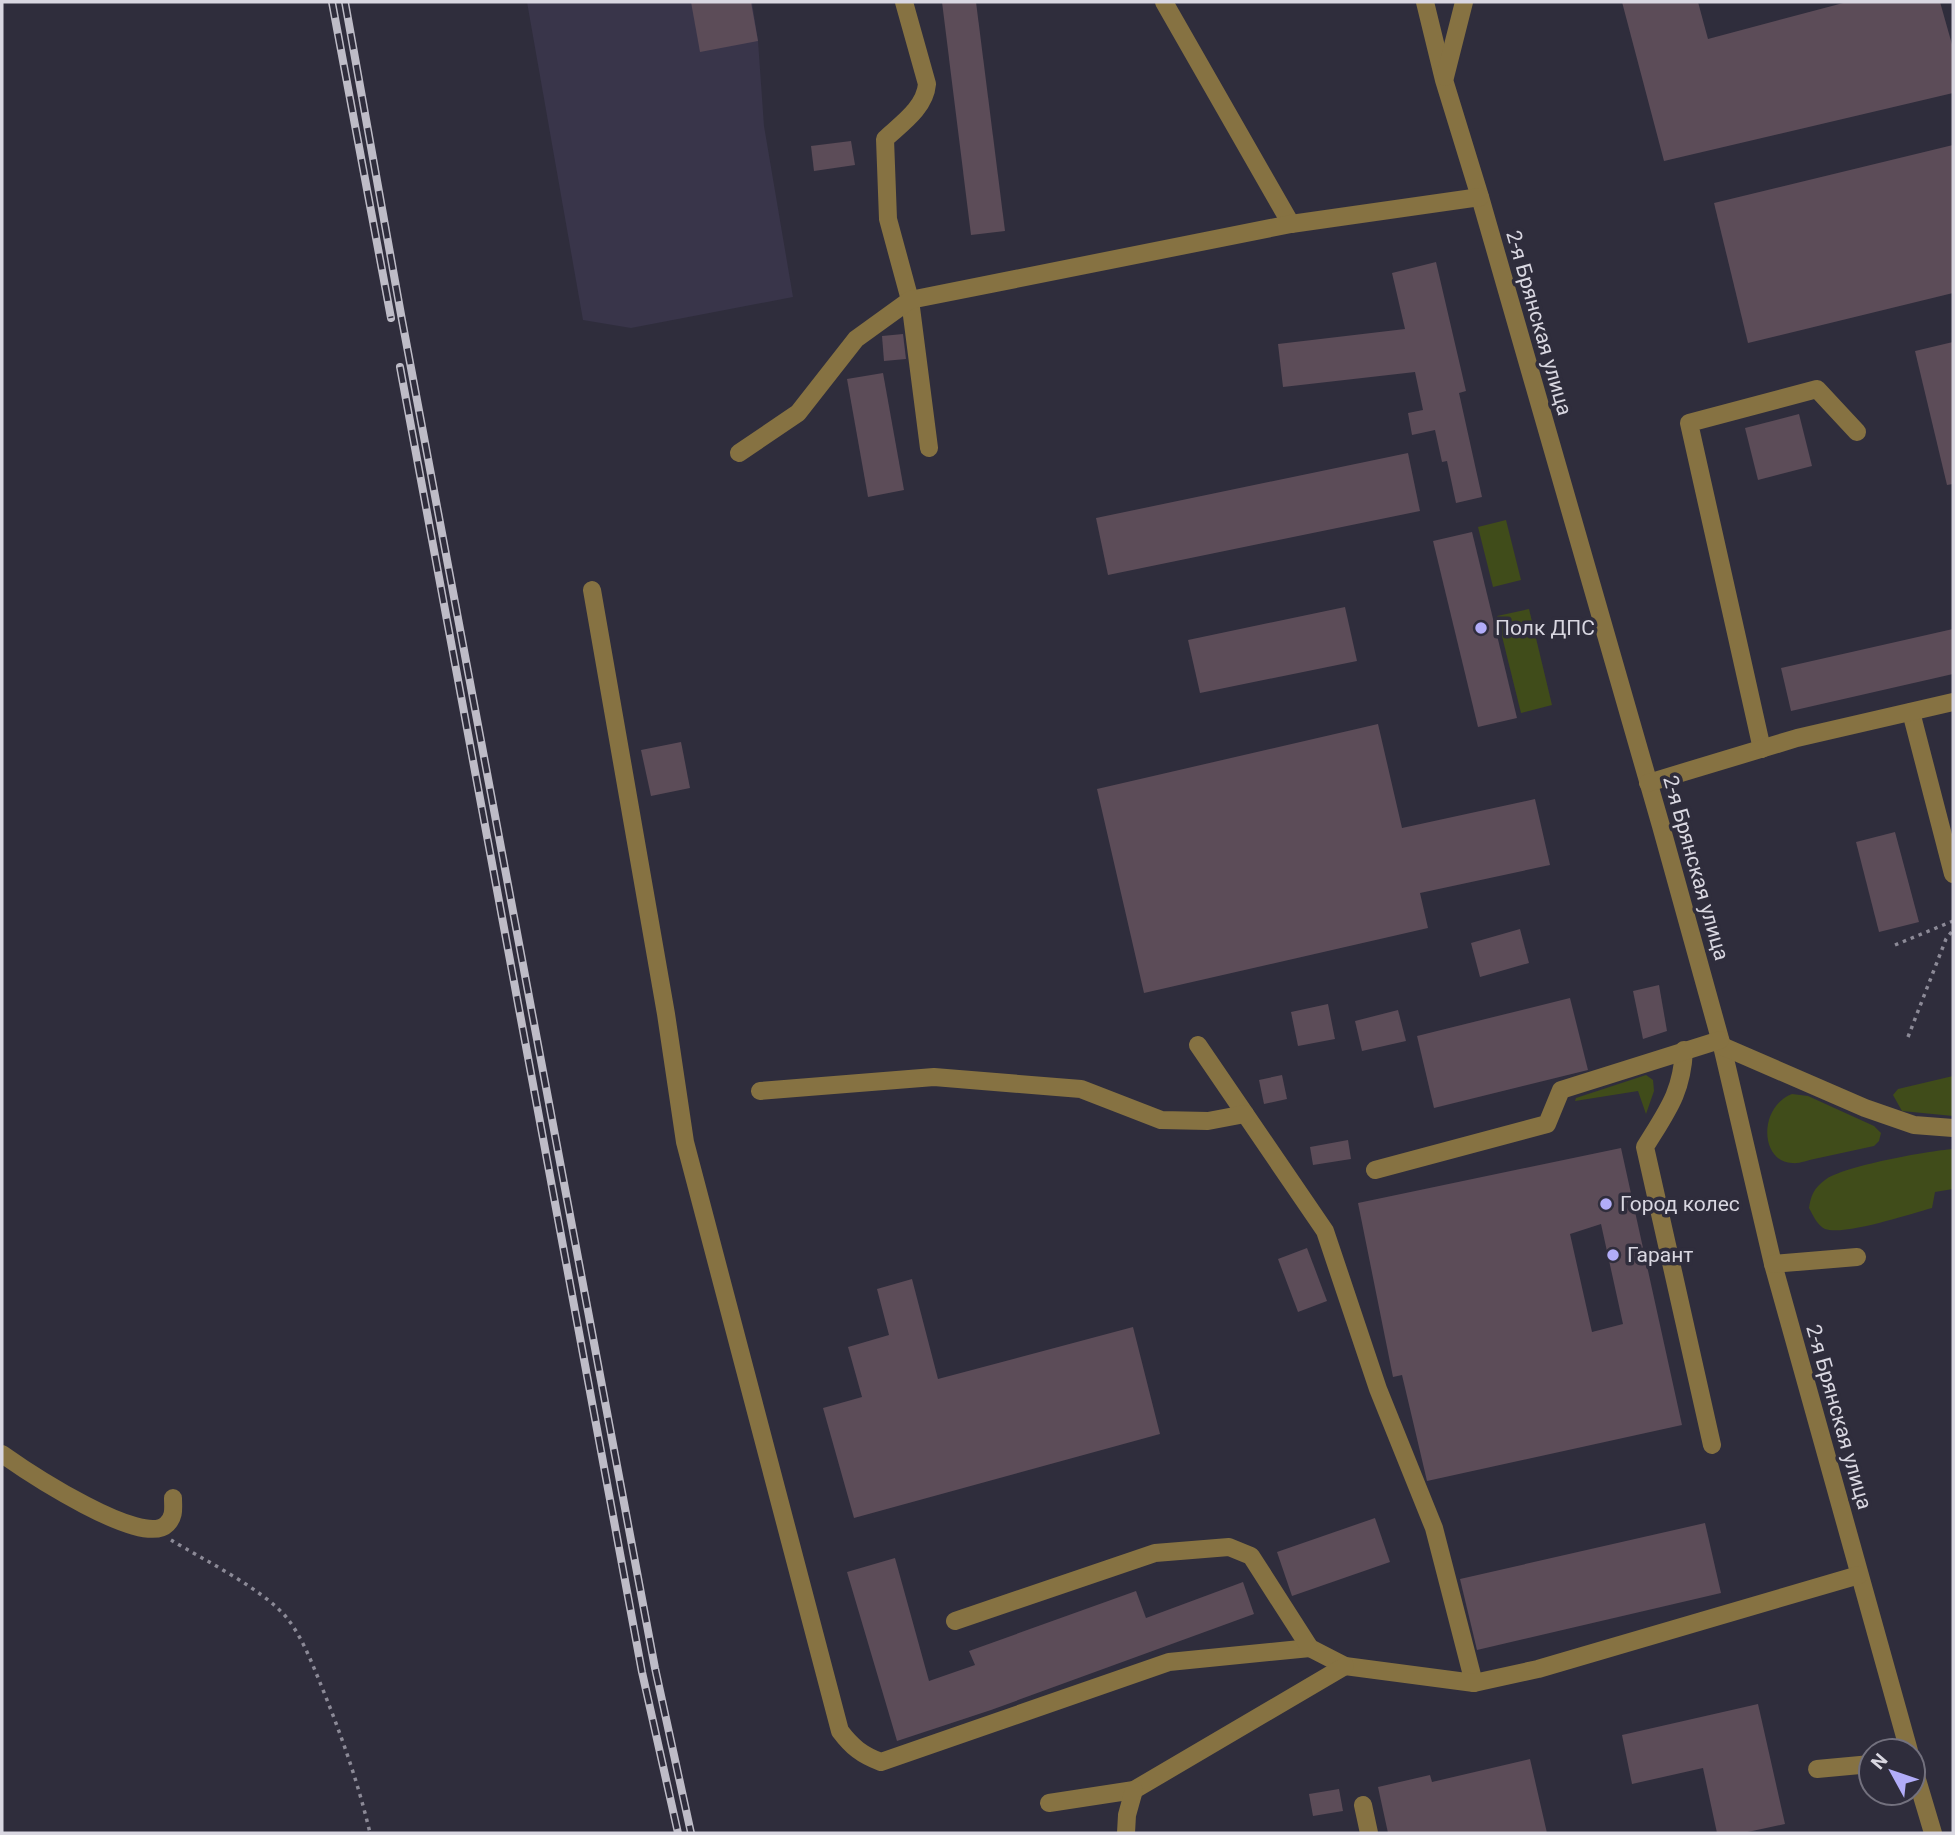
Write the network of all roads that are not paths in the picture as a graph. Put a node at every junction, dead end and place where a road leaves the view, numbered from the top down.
1 (904, 2) edge
2 (1164, 2) edge
3 (1425, 2) edge
4 (1464, 2) edge
5 (1444, 80) junction
6 (1480, 197) junction
7 (1291, 224) junction
8 (910, 300) junction
9 (1857, 432) dead end
10 (929, 448) dead end
11 (739, 453) dead end
12 (592, 590) dead end
13 (1953, 702) edge
14 (1911, 712) junction
15 (1762, 749) junction
16 (1648, 783) junction
17 (1953, 874) edge
18 (1721, 1043) junction
19 (1198, 1045) dead end
20 (1684, 1050) junction
21 (760, 1091) dead end
22 (1245, 1114) junction
23 (1953, 1128) edge
24 (1375, 1170) dead end
25 (1857, 1257) dead end
26 (1773, 1264) junction
27 (1712, 1445) dead end
28 (2, 1454) edge
29 (173, 1498) dead end
30 (1859, 1575) junction
31 (955, 1621) dead end
32 (1310, 1648) junction
33 (1345, 1665) junction
34 (1474, 1683) junction
35 (1905, 1737) edge
36 (1857, 1765) edge
37 (1817, 1769) dead end
38 (1134, 1790) junction
39 (1049, 1803) dead end
40 (1363, 1805) dead end
41 (1925, 1807) edge
42 (1126, 1833) edge
43 (1369, 1833) edge
44 (1933, 1833) edge

1 - 8 street
2 - 7 street
3 - 5 street, 2-я Брянская улица
4 - 5 street
5 - 6 street, 2-я Брянская улица
6 - 7 street
6 - 16 street, 2-я Брянская улица
7 - 8 street
8 - 10 street
8 - 11 street
9 - 15 street
12 - 32 street
13 - 14 street
14 - 15 street
14 - 17 street
15 - 16 street
16 - 18 street, 2-я Брянская улица
18 - 20 street
18 - 23 street
18 - 26 street, 2-я Брянская улица
19 - 22 street
20 - 24 street
20 - 27 street
21 - 22 street
22 - 34 street
25 - 26 street
26 - 30 street, 2-я Брянская улица
28 - 29 street
30 - 34 street
30 - 35 street, 2-я Брянская улица
31 - 32 street
32 - 33 street
33 - 34 street
33 - 38 street
36 - 37 street
38 - 39 street
38 - 42 street
40 - 43 street
41 - 44 street

